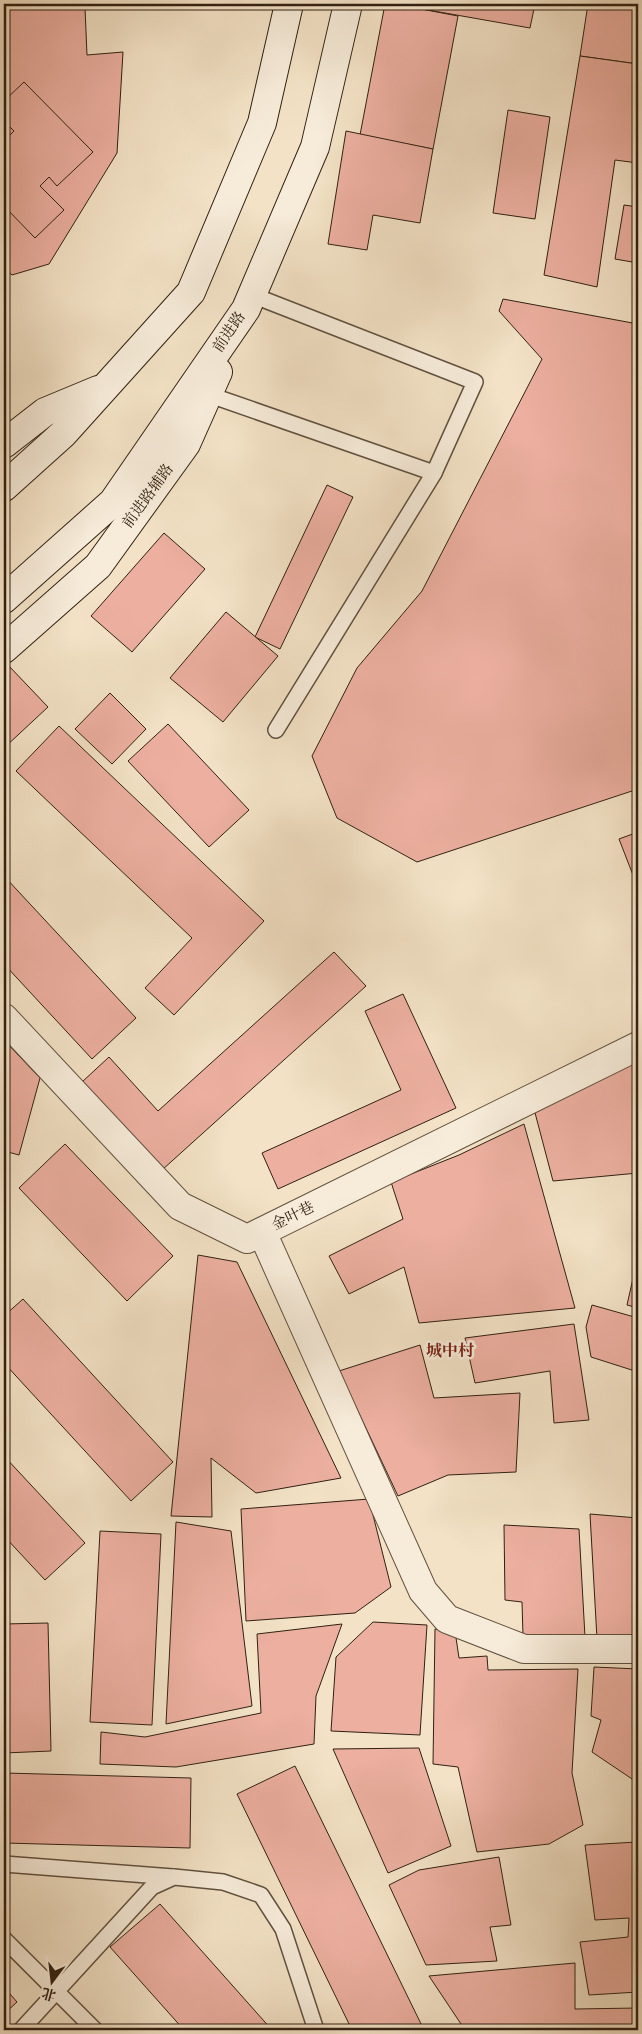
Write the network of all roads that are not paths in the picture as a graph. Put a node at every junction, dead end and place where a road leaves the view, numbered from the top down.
1 (268, 4) edge
2 (289, 4) edge
3 (348, 4) edge
4 (368, 4) edge
5 (283, 32) junction
6 (339, 45) junction
7 (249, 302) junction
8 (106, 386) junction
9 (207, 394) junction
10 (4, 444) edge
11 (434, 473) junction
12 (4, 487) edge
13 (4, 599) edge
14 (4, 649) edge
15 (276, 730) dead end
16 (4, 1018) edge
17 (638, 1046) edge
18 (262, 1232) junction
19 (638, 1649) edge
20 (4, 1864) edge
21 (174, 1877) junction
22 (4, 1939) edge
23 (57, 1991) junction
24 (21, 2030) edge
25 (95, 2030) edge
26 (316, 2030) edge

1 - 5 street
2 - 5 street
3 - 6 street, 前进路
4 - 6 street
5 - 8 street
6 - 7 street, 前进路
7 - 9 street, 前进路辅路
7 - 11 lane
7 - 13 street, 前进路
8 - 10 street
8 - 12 street
9 - 11 lane
9 - 14 street, 前进路辅路
11 - 15 lane
16 - 18 street, 金叶巷
17 - 18 street, 金叶巷
18 - 19 street
20 - 21 lane
21 - 23 lane
21 - 26 lane
22 - 23 lane
23 - 24 lane
23 - 25 lane

